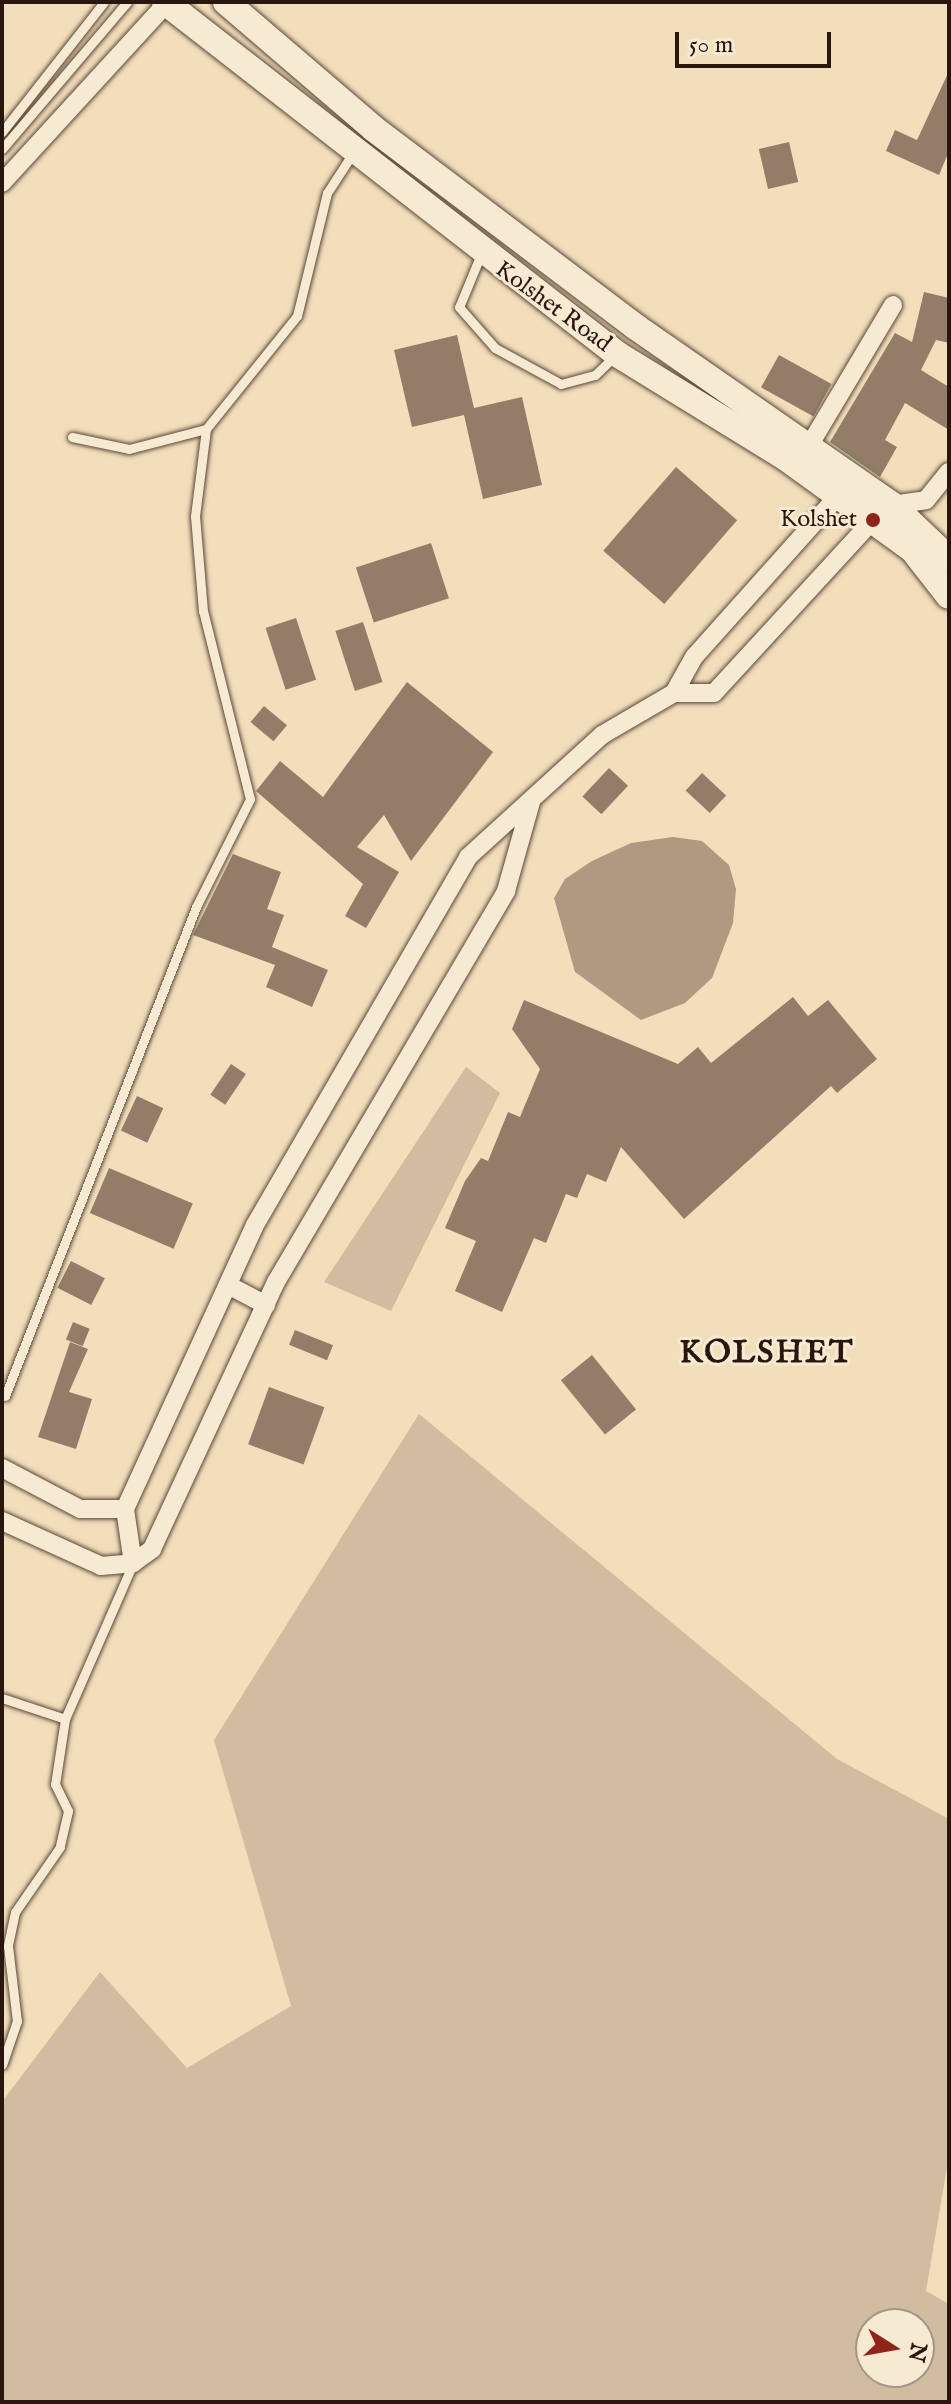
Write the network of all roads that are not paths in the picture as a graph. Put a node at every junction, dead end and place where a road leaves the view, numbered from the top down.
1 (104, 2) edge
2 (127, 2) edge
3 (226, 2) edge
4 (167, 3) edge
5 (51, 68) junction
6 (64, 78) junction
7 (374, 129) junction
8 (2, 132) edge
9 (2, 149) edge
10 (354, 152) junction
11 (2, 183) edge
12 (481, 254) junction
13 (893, 305) dead end
14 (636, 327) junction
15 (617, 354) junction
16 (206, 429) junction
17 (72, 437) dead end
18 (809, 446) junction
19 (949, 472) edge
20 (836, 498) junction
21 (883, 513) junction
22 (949, 559) edge
23 (949, 596) edge
24 (674, 693) junction
25 (531, 802) junction
26 (228, 1285) junction
27 (266, 1305) junction
28 (5, 1396) dead end
29 (2, 1468) edge
30 (125, 1509) junction
31 (2, 1521) edge
32 (133, 1563) junction
33 (2, 1698) edge
34 (65, 1719) junction
35 (2, 2065) edge

1 - 5 lane
2 - 6 lane
3 - 7 street, Kolshet Road
4 - 10 street, Kolshet Road
4 - 11 street
5 - 6 lane
5 - 8 lane
6 - 9 lane
7 - 10 lane
7 - 14 street, Kolshet Road
10 - 12 street, Kolshet Road
10 - 16 lane
12 - 15 street, Kolshet Road
12 - 15 lane
13 - 18 street
14 - 15 street
14 - 18 street, Kolshet Road
15 - 20 street, Kolshet Road
16 - 17 lane
16 - 28 lane
18 - 21 street, Kolshet Road
19 - 21 street
20 - 21 street, Kolshet Road
20 - 24 street
21 - 22 street, Kolshet Road
21 - 23 street, Kolshet Road
21 - 24 street
24 - 25 street
25 - 26 street
25 - 27 street
26 - 27 street
26 - 30 street
27 - 32 street
29 - 30 street
30 - 32 street
31 - 32 street
32 - 34 lane
33 - 34 lane
34 - 35 lane

